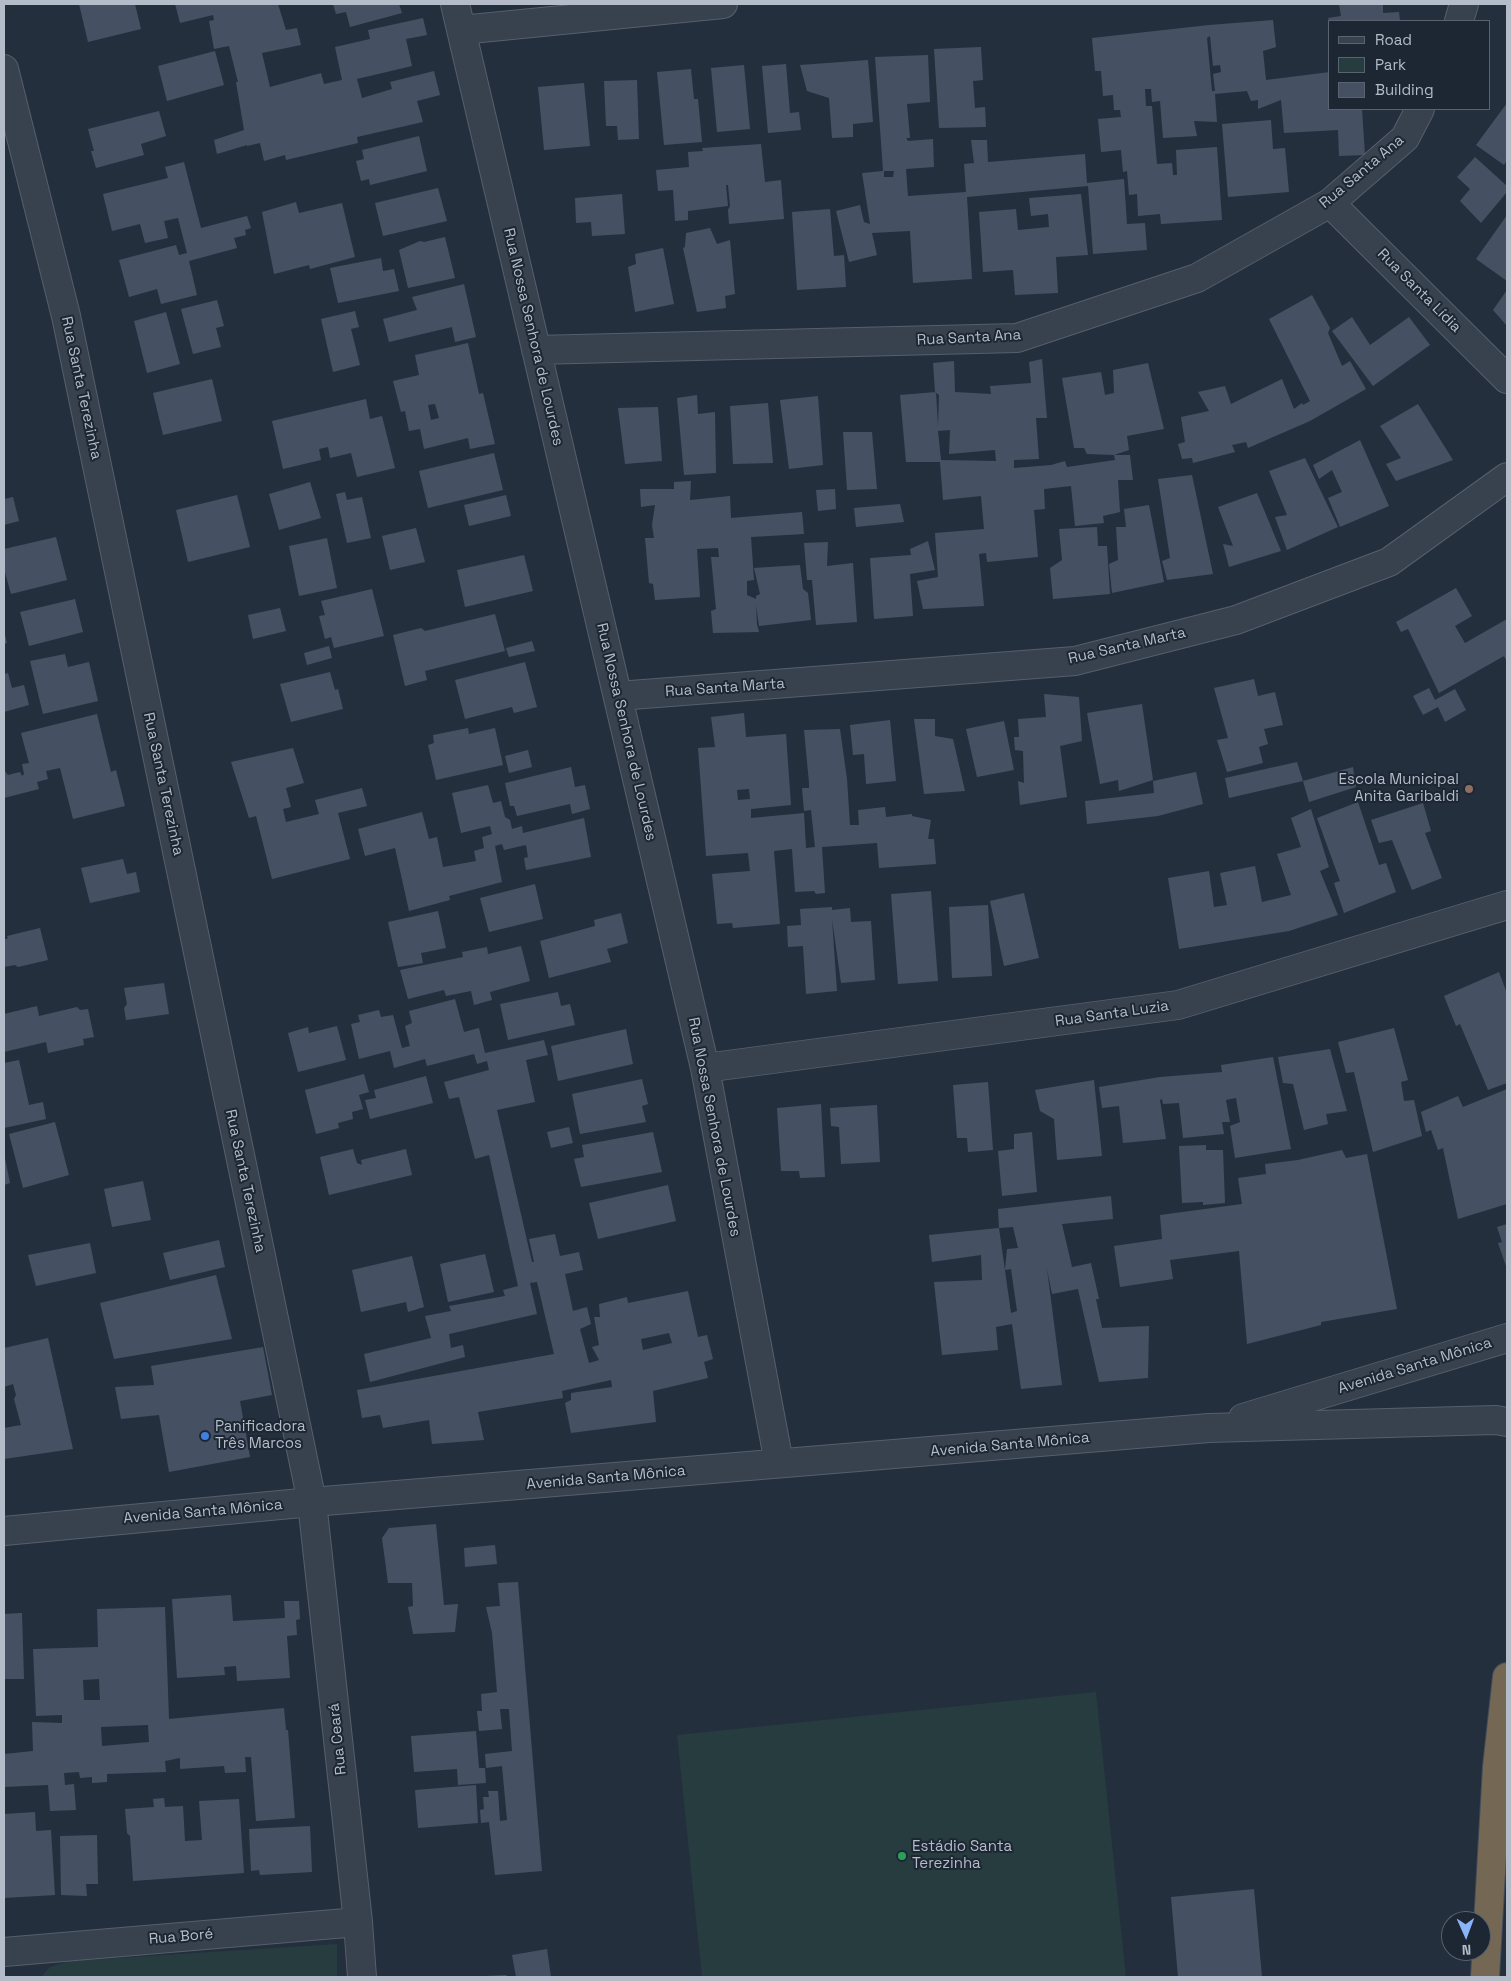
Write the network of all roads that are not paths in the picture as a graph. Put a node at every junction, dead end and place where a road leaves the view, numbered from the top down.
1 (455, 4) edge
2 (723, 4) edge
3 (1464, 4) edge
4 (1458, 20) edge
5 (461, 30) junction
6 (4, 69) edge
7 (1419, 110) edge
8 (1330, 203) junction
9 (536, 350) junction
10 (1507, 379) edge
11 (1507, 477) edge
12 (618, 696) junction
13 (1507, 905) edge
14 (705, 1068) junction
15 (1507, 1338) edge
16 (1507, 1422) edge
17 (1209, 1428) junction
18 (779, 1463) junction
19 (312, 1502) junction
20 (4, 1531) edge
21 (1507, 1678) edge
22 (358, 1922) junction
23 (4, 1952) edge
24 (362, 1977) edge
25 (1485, 1977) edge

1 - 5 street, Rua Nossa Senhora de Lourdes
2 - 5 street
3 - 4 street
5 - 9 street, Rua Nossa Senhora de Lourdes
6 - 19 street, Rua Santa Terezinha
7 - 8 street, Rua Santa Ana
8 - 9 street, Rua Santa Ana
8 - 10 street, Rua Santa Lídia
9 - 12 street, Rua Nossa Senhora de Lourdes
11 - 12 street, Rua Santa Marta
12 - 14 street, Rua Nossa Senhora de Lourdes
13 - 14 street, Rua Santa Luzia
14 - 18 street, Rua Nossa Senhora de Lourdes
15 - 17 street, Avenida Santa Mônica
16 - 17 street, Avenida Santa Mônica
17 - 18 street, Avenida Santa Mônica
18 - 19 street, Avenida Santa Mônica
19 - 20 street, Avenida Santa Mônica
19 - 22 street, Rua Ceará
21 - 25 highway
22 - 23 street, Rua Boré
22 - 24 street, Rua Ceará

